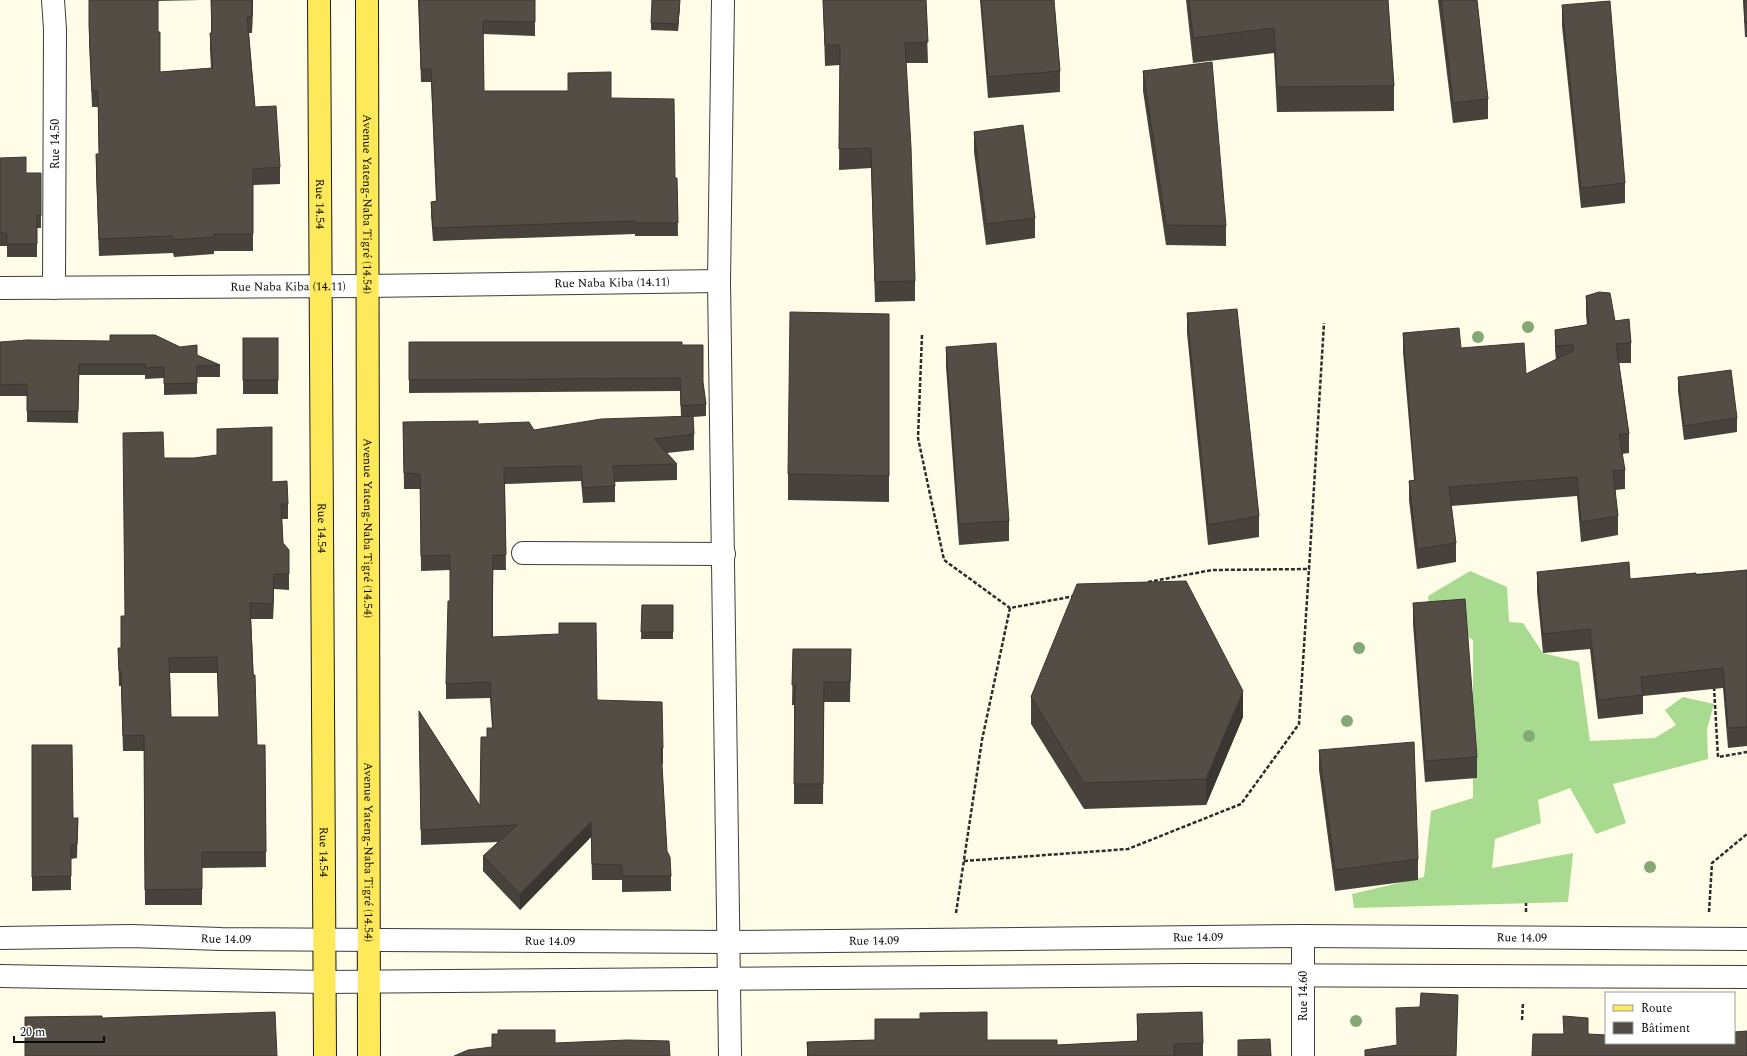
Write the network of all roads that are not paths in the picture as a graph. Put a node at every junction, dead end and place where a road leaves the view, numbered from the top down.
1 (53, 0) edge
2 (319, 0) edge
3 (367, 0) edge
4 (723, 0) edge
5 (719, 281) junction
6 (320, 285) junction
7 (367, 286) junction
8 (0, 288) edge
9 (54, 288) junction
10 (523, 553) dead end
11 (724, 554) junction
12 (1303, 936) junction
13 (0, 938) edge
14 (325, 939) junction
15 (1747, 939) edge
16 (369, 940) junction
17 (730, 942) junction
18 (1303, 975) junction
19 (0, 976) edge
20 (1747, 977) edge
21 (730, 979) junction
22 (369, 981) junction
23 (325, 982) junction
24 (325, 1056) edge
25 (369, 1056) edge
26 (730, 1056) edge
27 (1303, 1056) edge

1 - 9 street, Rue 14.50
2 - 6 main road, Rue 14.54
3 - 7 main road, Avenue Yateng-Naba Tigré (14.54)
4 - 5 street
5 - 7 street, Rue Naba Kiba (14.11)
5 - 11 street
6 - 7 street, Rue Naba Kiba (14.11)
6 - 9 street, Rue Naba Kiba (14.11)
6 - 14 main road, Rue 14.54
7 - 16 main road, Avenue Yateng-Naba Tigré (14.54)
8 - 9 street, Rue Naba Kiba (14.11)
10 - 11 street
11 - 17 street
12 - 15 street, Rue 14.09
12 - 17 street, Rue 14.09
12 - 18 street, Rue 14.60
13 - 14 street, Rue 14.09
14 - 16 street, Rue 14.09
14 - 23 main road, Rue 14.54
16 - 17 street, Rue 14.09
16 - 22 main road, Avenue Yateng-Naba Tigré (14.54)
17 - 21 street
18 - 20 street
18 - 21 street
18 - 27 street, Rue 14.60
19 - 23 street
21 - 22 street
21 - 26 street
22 - 23 street
22 - 25 main road, Avenue Yateng-Naba Tigré (14.54)
23 - 24 main road, Rue 14.54

